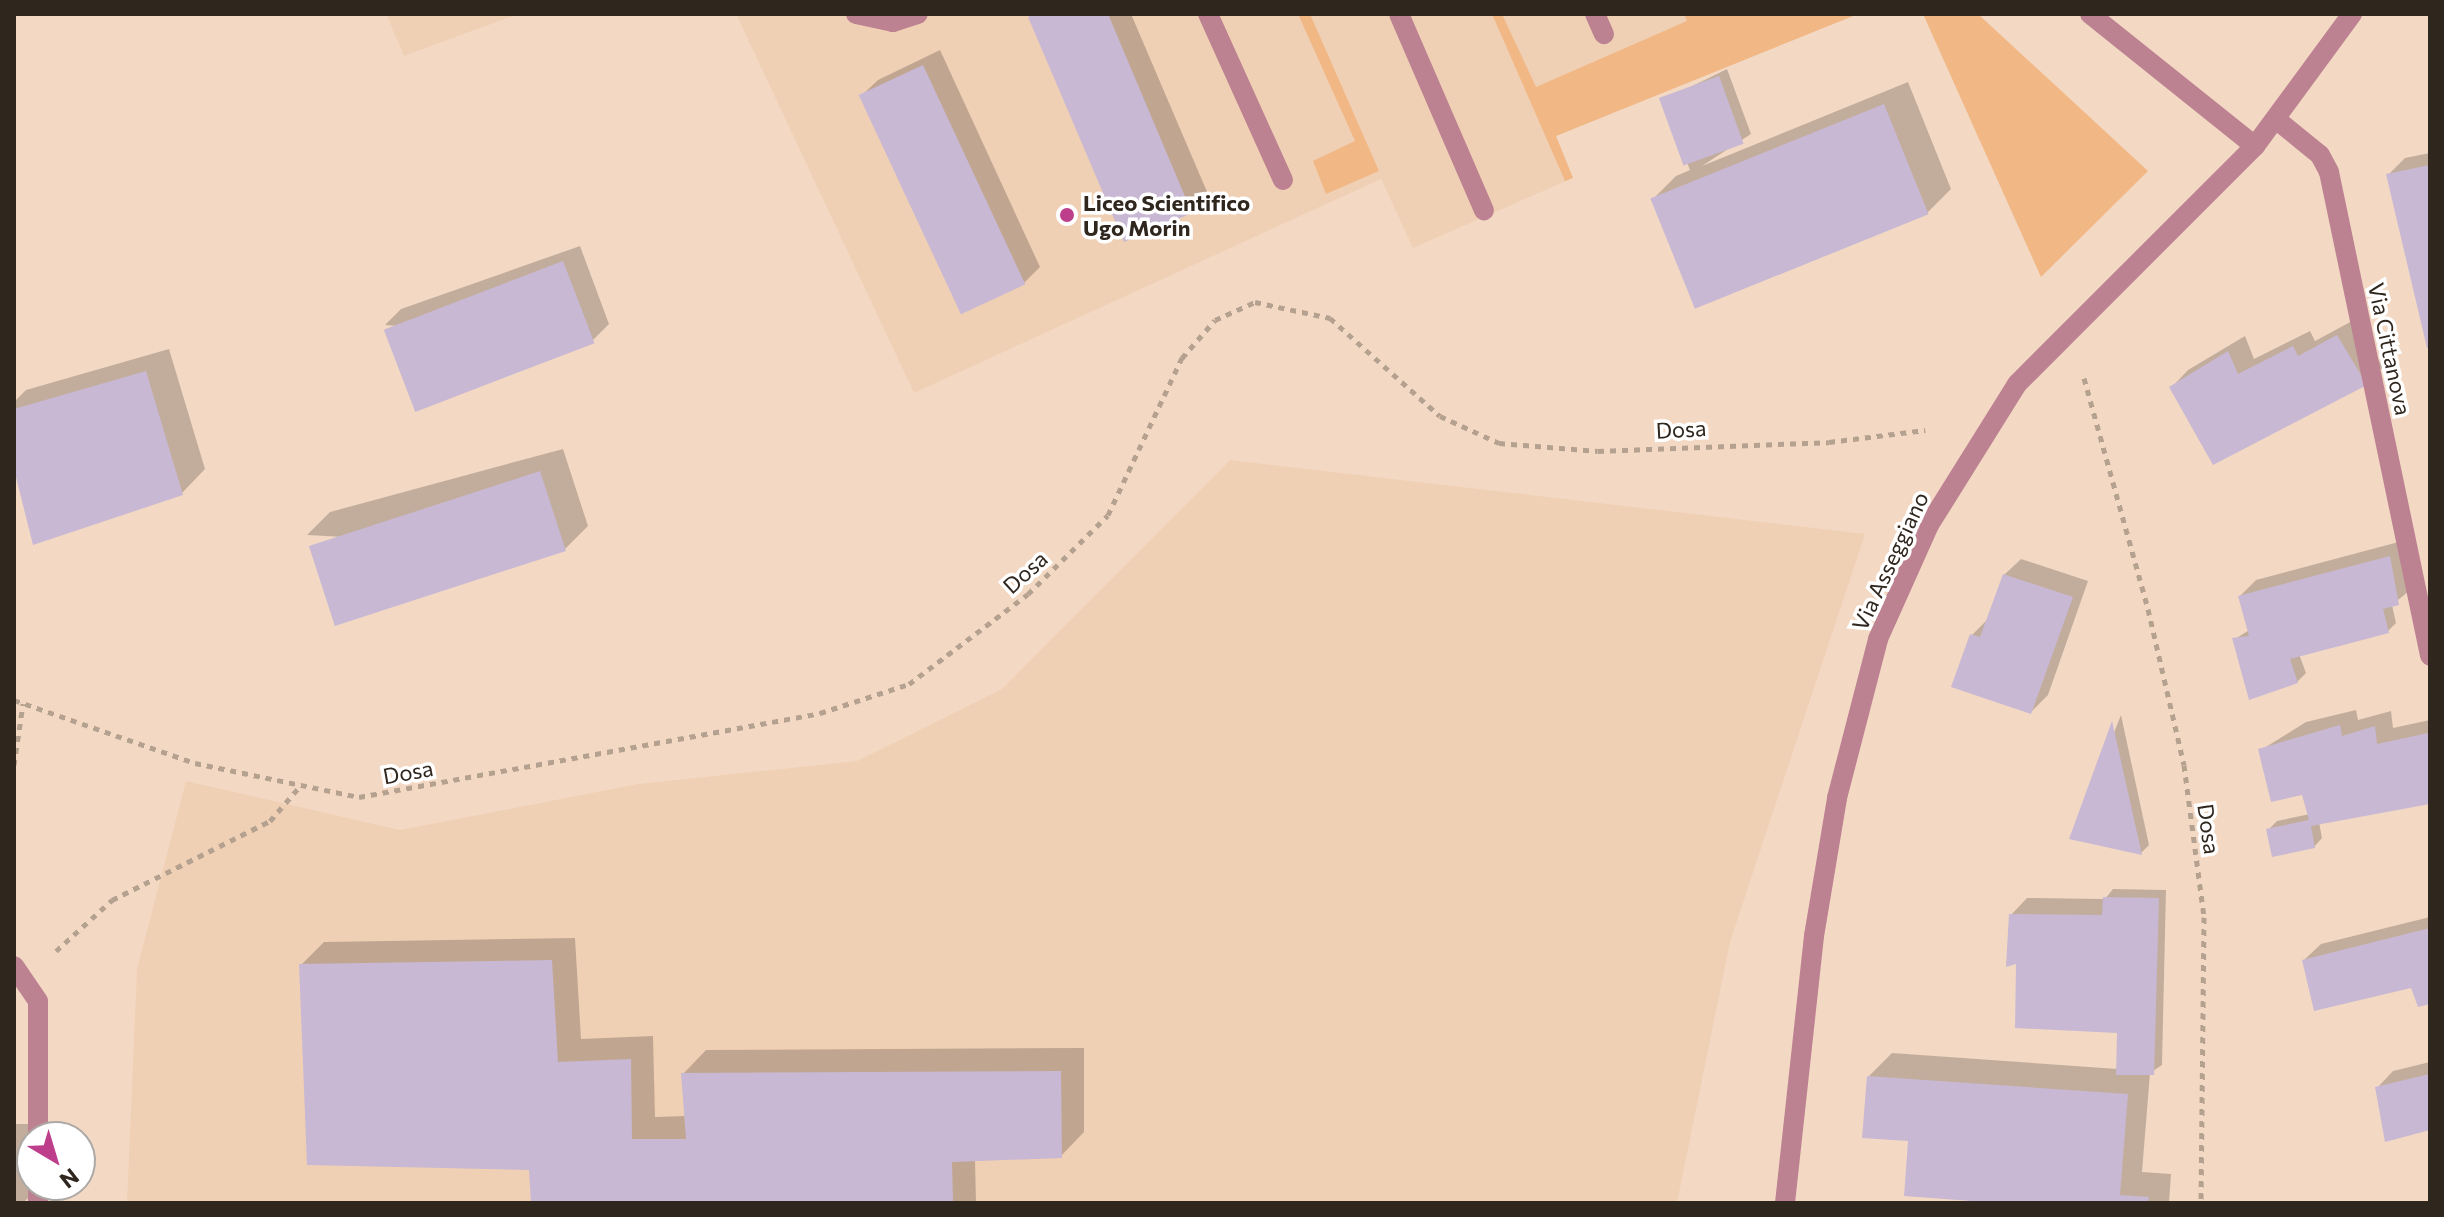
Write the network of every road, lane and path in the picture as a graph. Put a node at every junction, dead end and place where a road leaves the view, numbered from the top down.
1 (856, 14) edge
2 (918, 14) edge
3 (1208, 14) edge
4 (1399, 14) edge
5 (1595, 14) edge
6 (2090, 14) edge
7 (2352, 14) edge
8 (1604, 34) dead end
9 (2277, 120) junction
10 (2255, 146) junction
11 (1283, 180) dead end
12 (1484, 210) dead end
13 (2084, 376) dead end
14 (1925, 430) dead end
15 (2430, 656) edge
16 (14, 700) edge
17 (23, 704) junction
18 (14, 765) edge
19 (301, 785) junction
20 (18, 970) edge
21 (38, 1121) edge
22 (1785, 1203) edge
23 (2201, 1203) edge

1 - 2 street
3 - 11 street
4 - 12 street
5 - 8 street
6 - 10 street
7 - 9 street, Via Asseggiano
9 - 10 street, Via Asseggiano
9 - 15 street, Via Cittanova
10 - 22 street, Via Asseggiano
13 - 23 path, Dosa
14 - 19 path, Dosa
16 - 17 path, Dosa
17 - 18 path
17 - 19 path, Dosa
19 - 20 path
20 - 21 street

